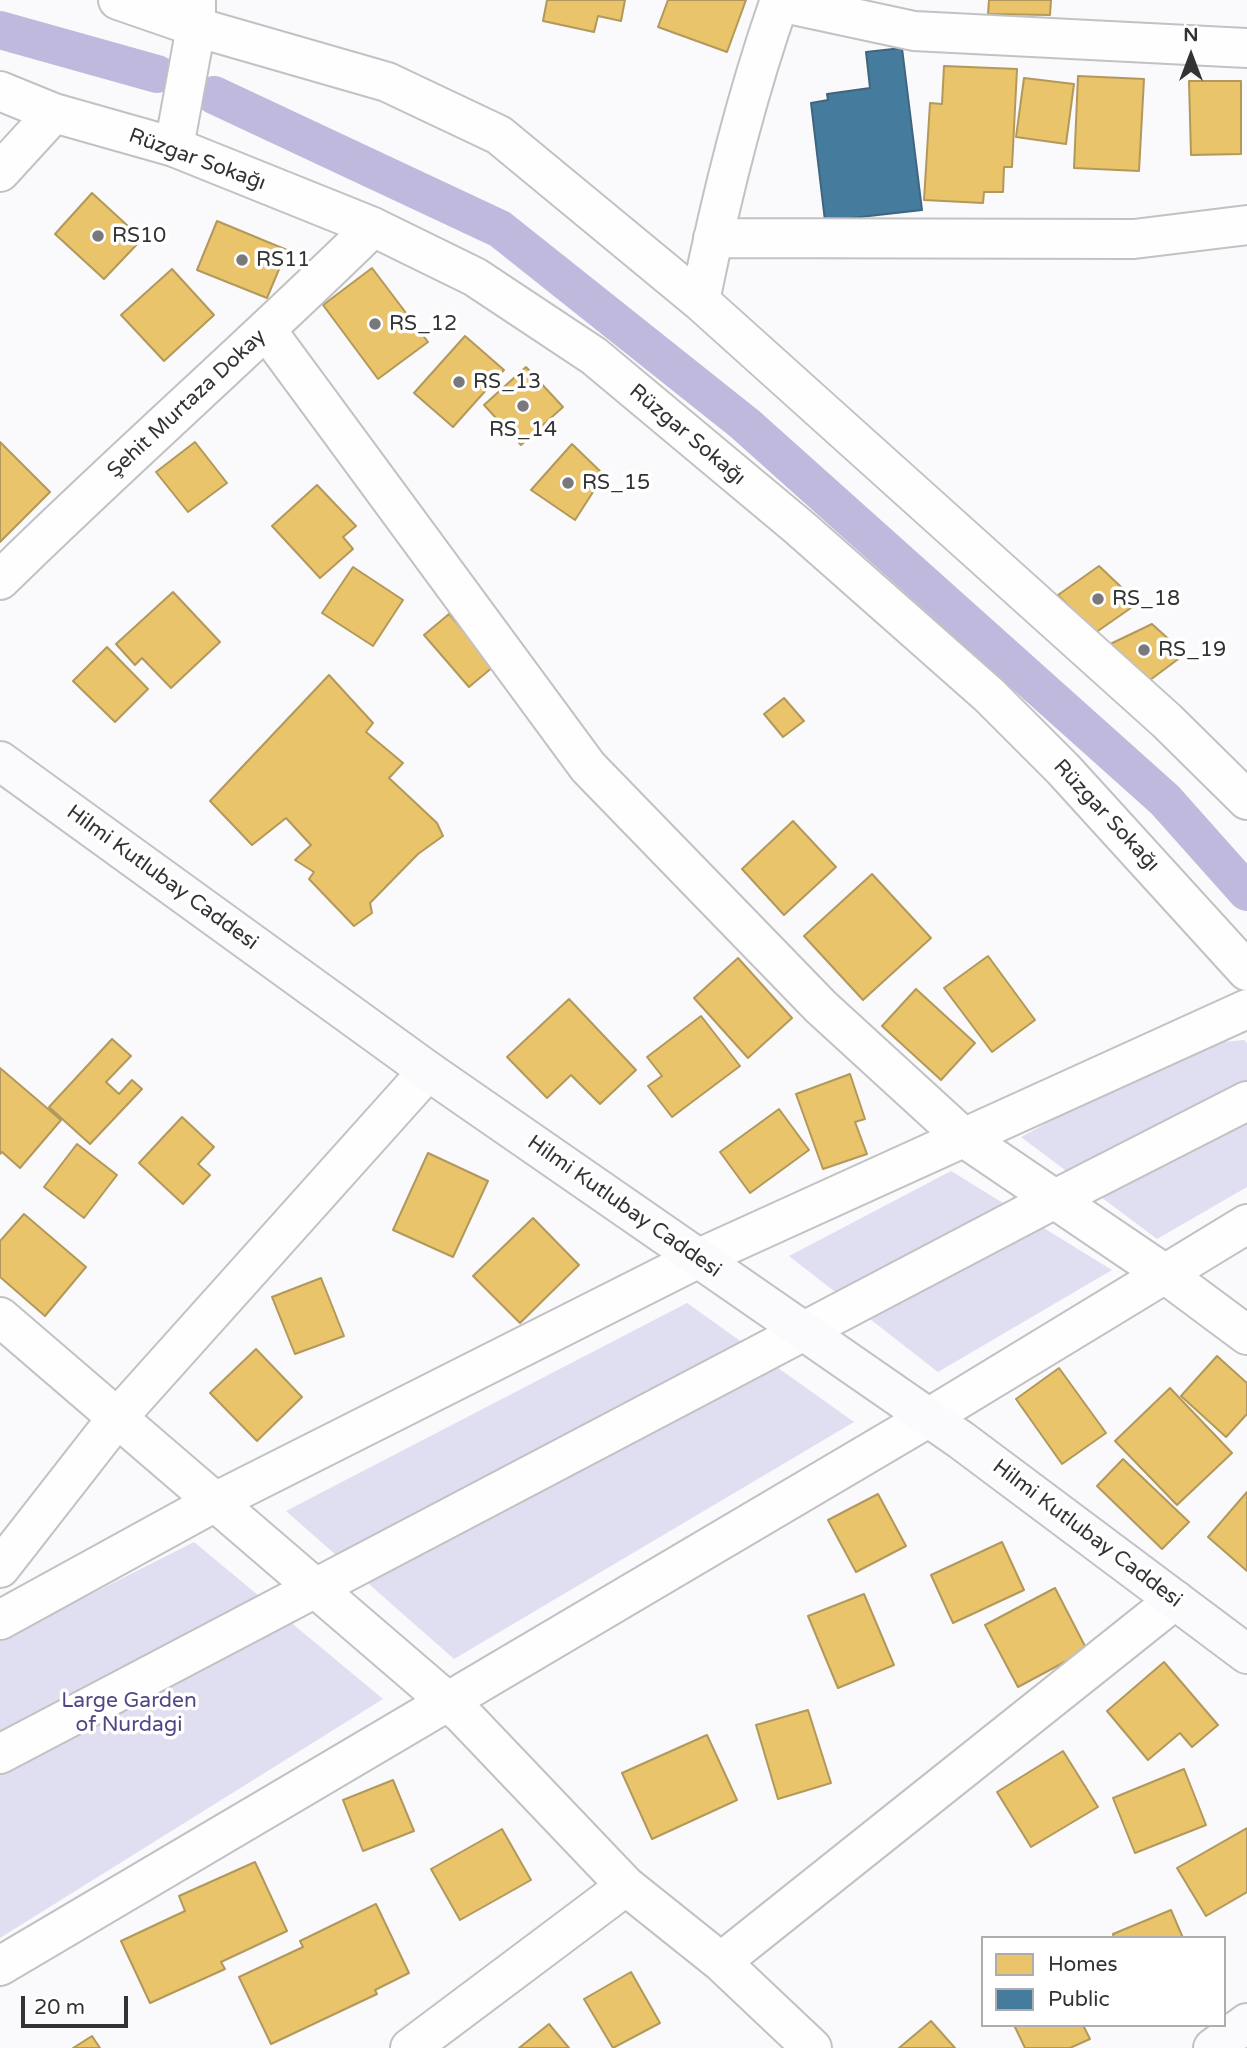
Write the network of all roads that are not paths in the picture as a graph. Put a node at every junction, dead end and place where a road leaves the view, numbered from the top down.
1 (118, 0) edge
2 (779, 1) edge
3 (196, 14) edge
4 (1247, 47) edge
5 (0, 91) edge
6 (54, 113) junction
7 (174, 148) junction
8 (0, 172) edge
9 (1247, 225) edge
10 (373, 227) junction
11 (713, 238) junction
12 (700, 301) junction
13 (267, 331) junction
14 (0, 580) edge
15 (0, 761) edge
16 (1247, 800) edge
17 (1247, 971) edge
18 (1247, 1009) edge
19 (428, 1071) junction
20 (1247, 1101) edge
21 (964, 1137) junction
22 (1055, 1199) junction
23 (1247, 1224) edge
24 (699, 1258) junction
25 (1165, 1274) junction
26 (0, 1317) edge
27 (804, 1332) junction
28 (1247, 1335) edge
29 (117, 1418) junction
30 (928, 1418) junction
31 (215, 1502) junction
32 (0, 1568) edge
33 (317, 1589) junction
34 (1175, 1600) junction
35 (0, 1620) edge
36 (1247, 1654) edge
37 (448, 1701) junction
38 (0, 1754) edge
39 (626, 1886) junction
40 (721, 1962) junction
41 (0, 1966) edge
42 (410, 2048) edge
43 (812, 2048) edge

1 - 3 street
2 - 4 street
2 - 11 street
3 - 7 street
3 - 12 street
5 - 6 street, Rüzgar Sokağı
6 - 7 street, Rüzgar Sokağı
6 - 8 street
7 - 10 street, Rüzgar Sokağı
9 - 11 street
10 - 13 street, Şehit Murtaza Dokay
10 - 17 street, Rüzgar Sokağı
11 - 12 street
12 - 16 street
13 - 14 street, Şehit Murtaza Dokay
13 - 21 street
15 - 19 street, Hilmi Kutlubay Caddesi
18 - 21 street
19 - 24 street, Hilmi Kutlubay Caddesi
19 - 29 street
20 - 22 street
21 - 22 street
21 - 24 street
22 - 25 street
22 - 27 street
23 - 25 street
24 - 27 street, Hilmi Kutlubay Caddesi
24 - 31 street
25 - 28 street
25 - 30 street
26 - 29 street
27 - 30 street, Hilmi Kutlubay Caddesi
27 - 33 street
29 - 31 street
29 - 32 street
30 - 34 street, Hilmi Kutlubay Caddesi
30 - 37 street
31 - 33 street
31 - 35 street
33 - 37 street
33 - 38 street
34 - 36 street, Hilmi Kutlubay Caddesi
34 - 40 street
37 - 39 street
37 - 41 street
39 - 40 street
39 - 42 street
40 - 43 street

